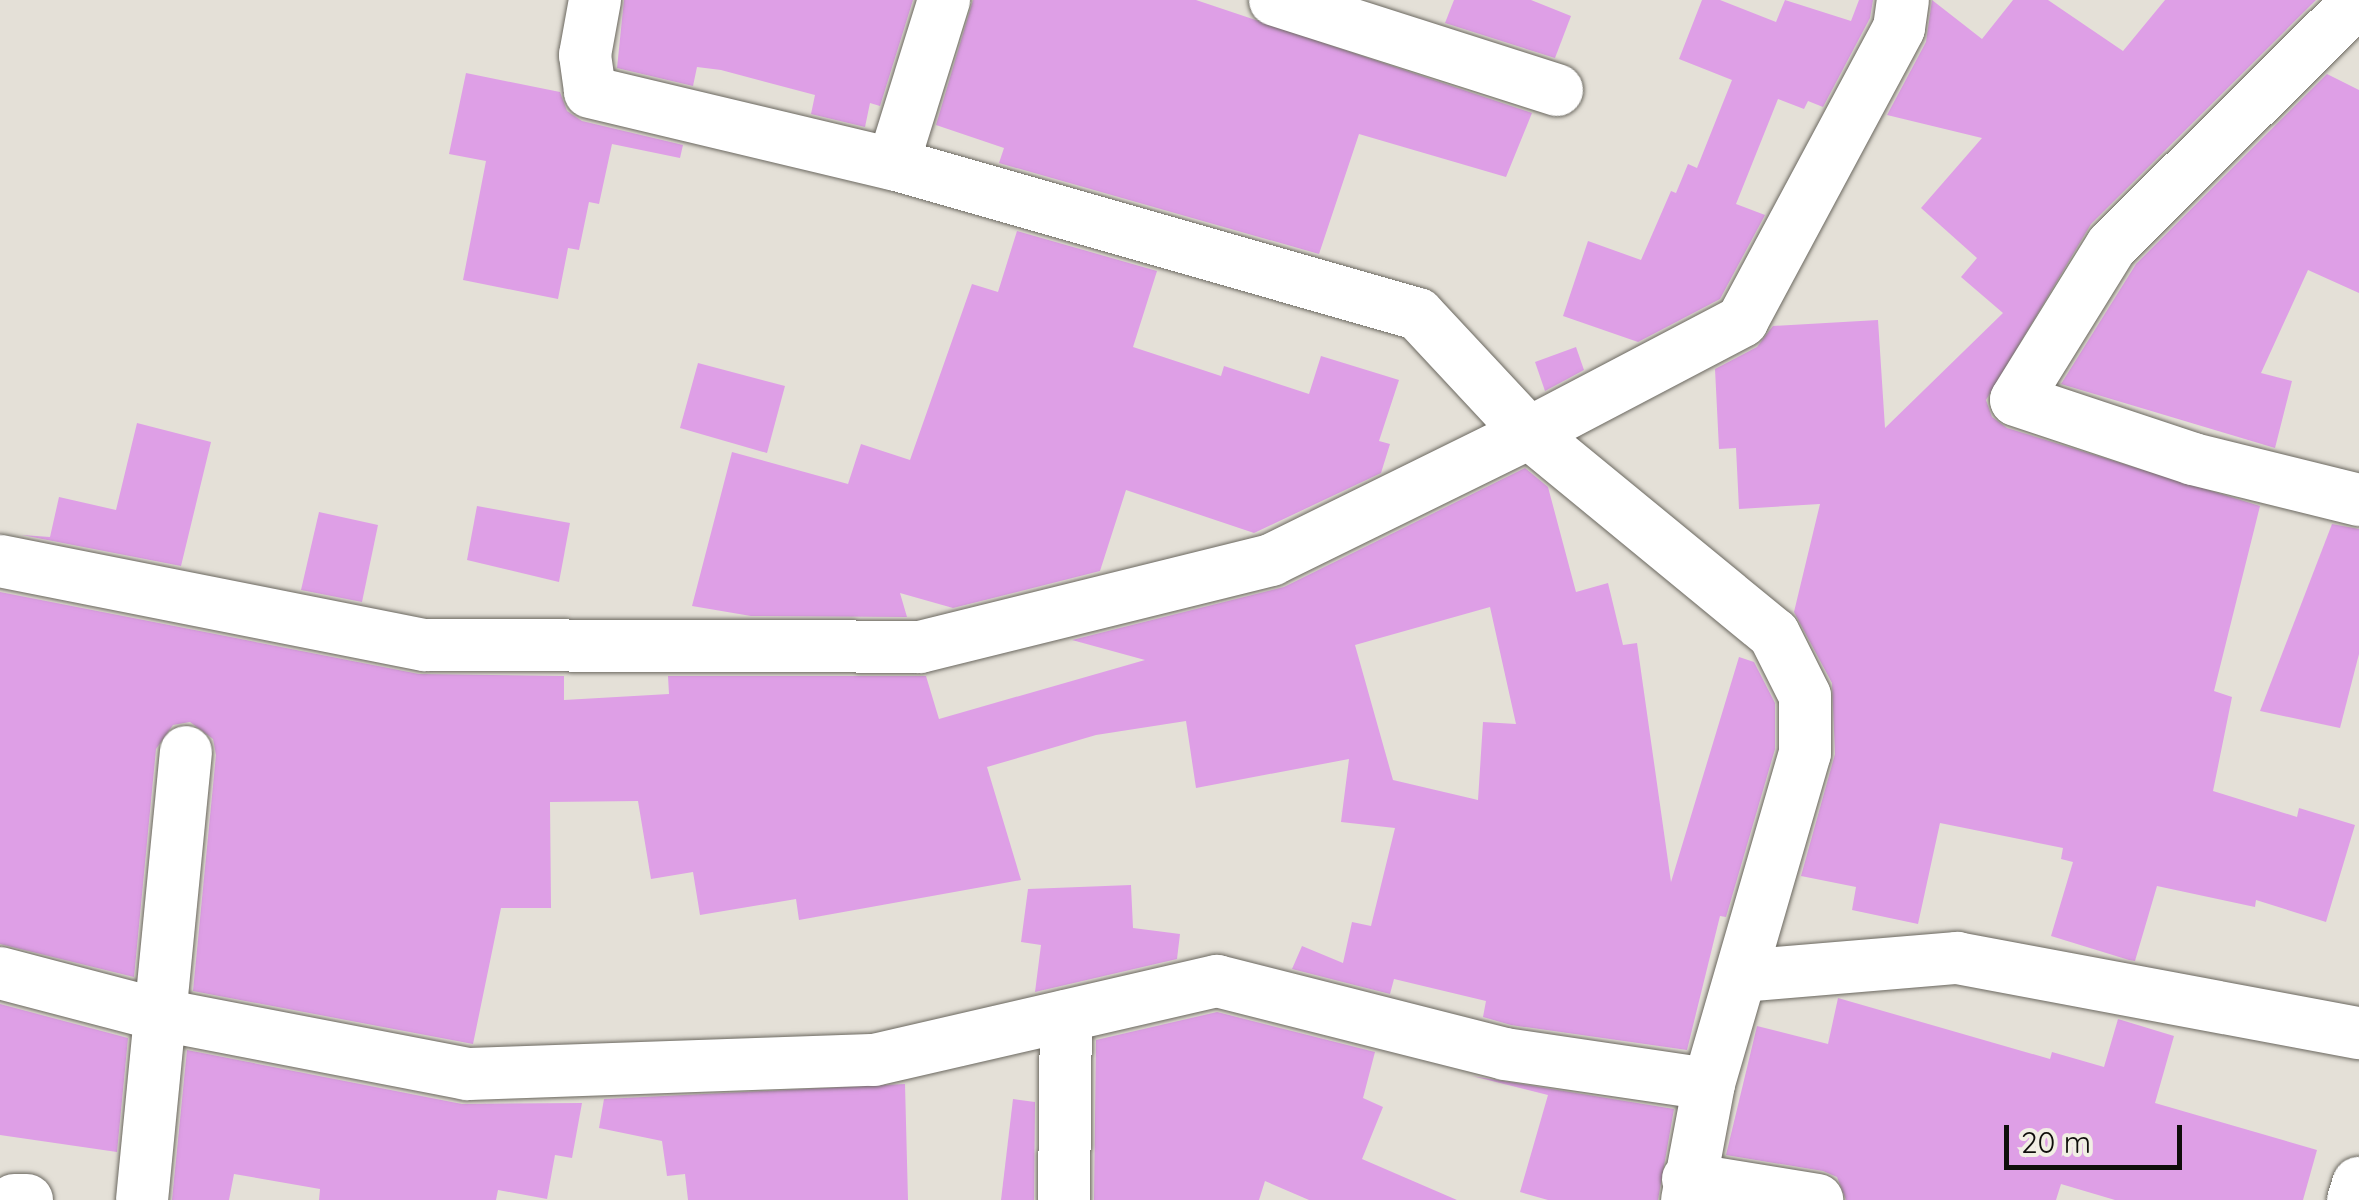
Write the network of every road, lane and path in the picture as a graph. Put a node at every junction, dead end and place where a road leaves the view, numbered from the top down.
1 (595, 0) edge
2 (944, 0) edge
3 (1275, 0) edge
4 (1903, 0) edge
5 (2359, 0) edge
6 (1557, 90) dead end
7 (893, 164) junction
8 (1529, 432) junction
9 (2359, 500) edge
10 (0, 561) edge
11 (186, 752) dead end
12 (0, 972) edge
13 (1740, 976) junction
14 (156, 1014) junction
15 (1066, 1016) junction
16 (2359, 1033) edge
17 (1709, 1084) junction
18 (2359, 1184) edge
19 (1687, 1189) edge
20 (14, 1200) edge
21 (28, 1200) edge
22 (142, 1200) edge
23 (1064, 1200) edge
24 (1817, 1200) edge
25 (2354, 1200) edge

1 - 7 street
2 - 7 street
3 - 6 street
4 - 8 street
5 - 9 street
7 - 8 street
8 - 10 street
8 - 13 street
11 - 14 street
12 - 14 street
13 - 16 street
13 - 17 street
14 - 15 street
14 - 22 street
15 - 17 street
15 - 23 street
17 - 19 street
18 - 25 street
19 - 24 street
20 - 21 street

